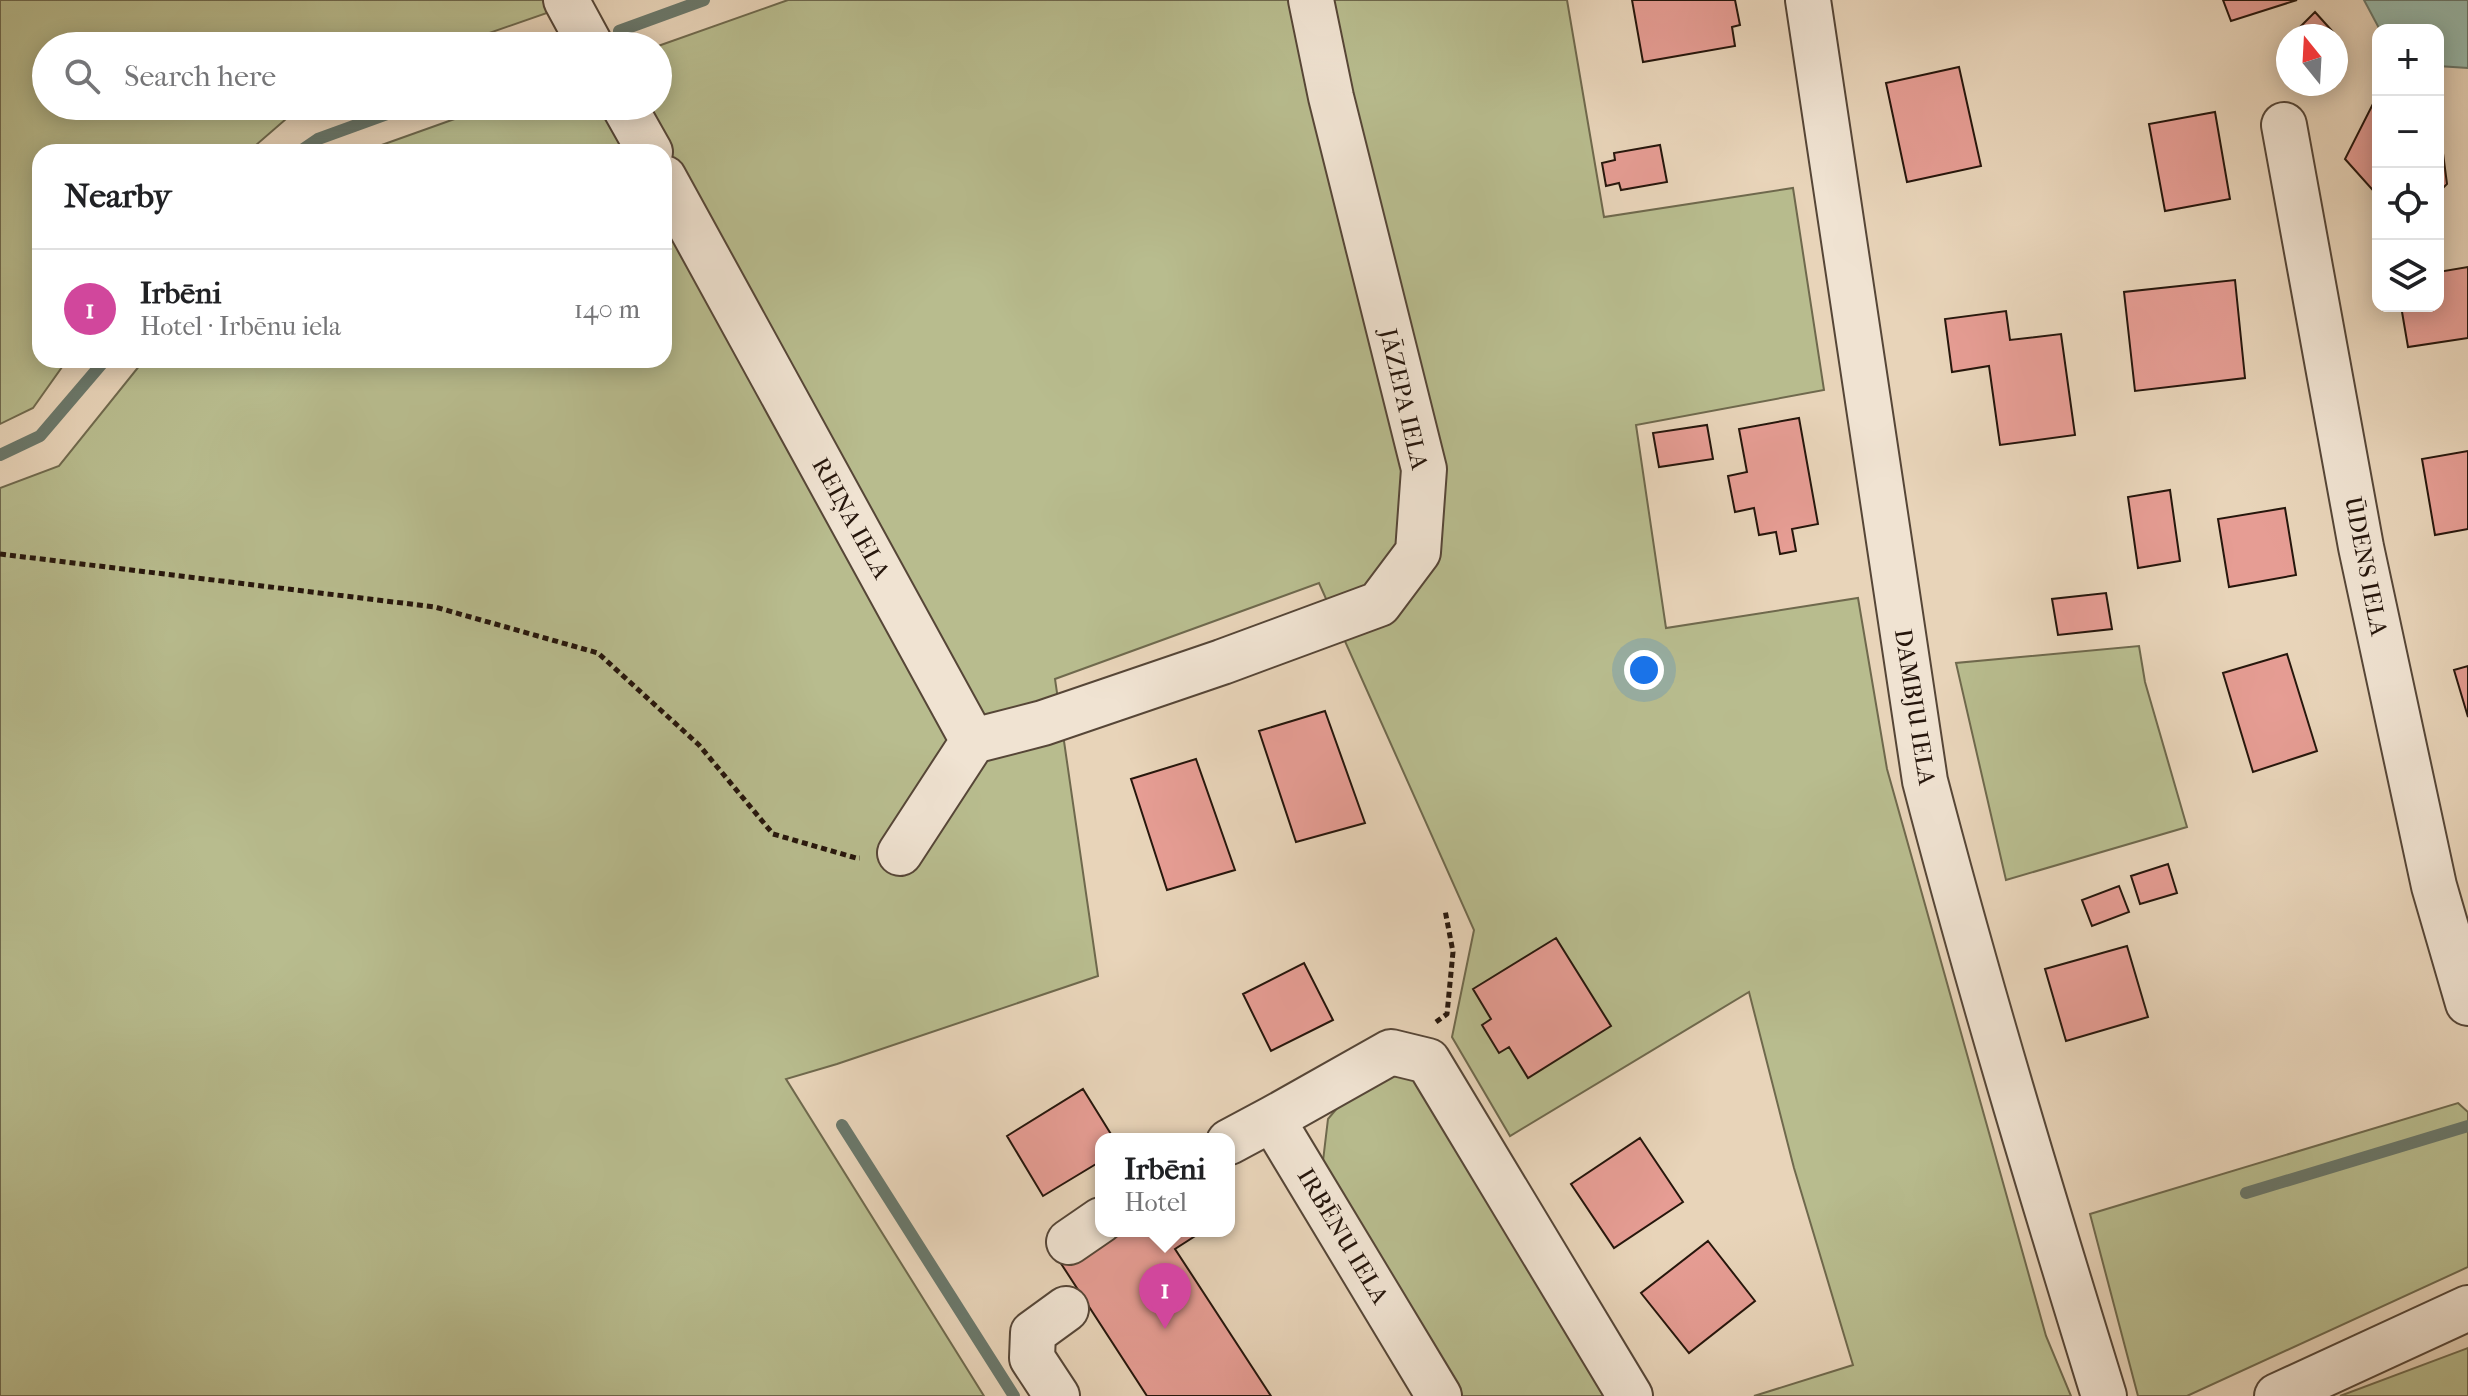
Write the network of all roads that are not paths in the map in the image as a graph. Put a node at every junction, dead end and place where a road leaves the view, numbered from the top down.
1 (566, 0) edge
2 (1311, 0) edge
3 (1808, 0) edge
4 (583, 32) edge
5 (632, 120) edge
6 (2284, 125) dead end
7 (645, 144) edge
8 (672, 193) edge
9 (973, 741) junction
10 (900, 853) road end
11 (2468, 1003) edge
12 (1272, 1119) junction
13 (1235, 1139) edge
14 (2468, 1308) edge
15 (1066, 1309) dead end
16 (1057, 1396) edge
17 (1439, 1396) edge
18 (1630, 1396) edge
19 (2104, 1396) edge
20 (2277, 1396) edge

1 - 4 street
2 - 9 street, JĀZEPA IELA
3 - 19 street, DAMBJU IELA
5 - 7 street
6 - 11 street, ŪDENS IELA
8 - 9 street, REIŅA IELA
9 - 10 street
12 - 13 street
12 - 17 street, IRBĒNU IELA
12 - 18 street
14 - 20 street
15 - 16 street

